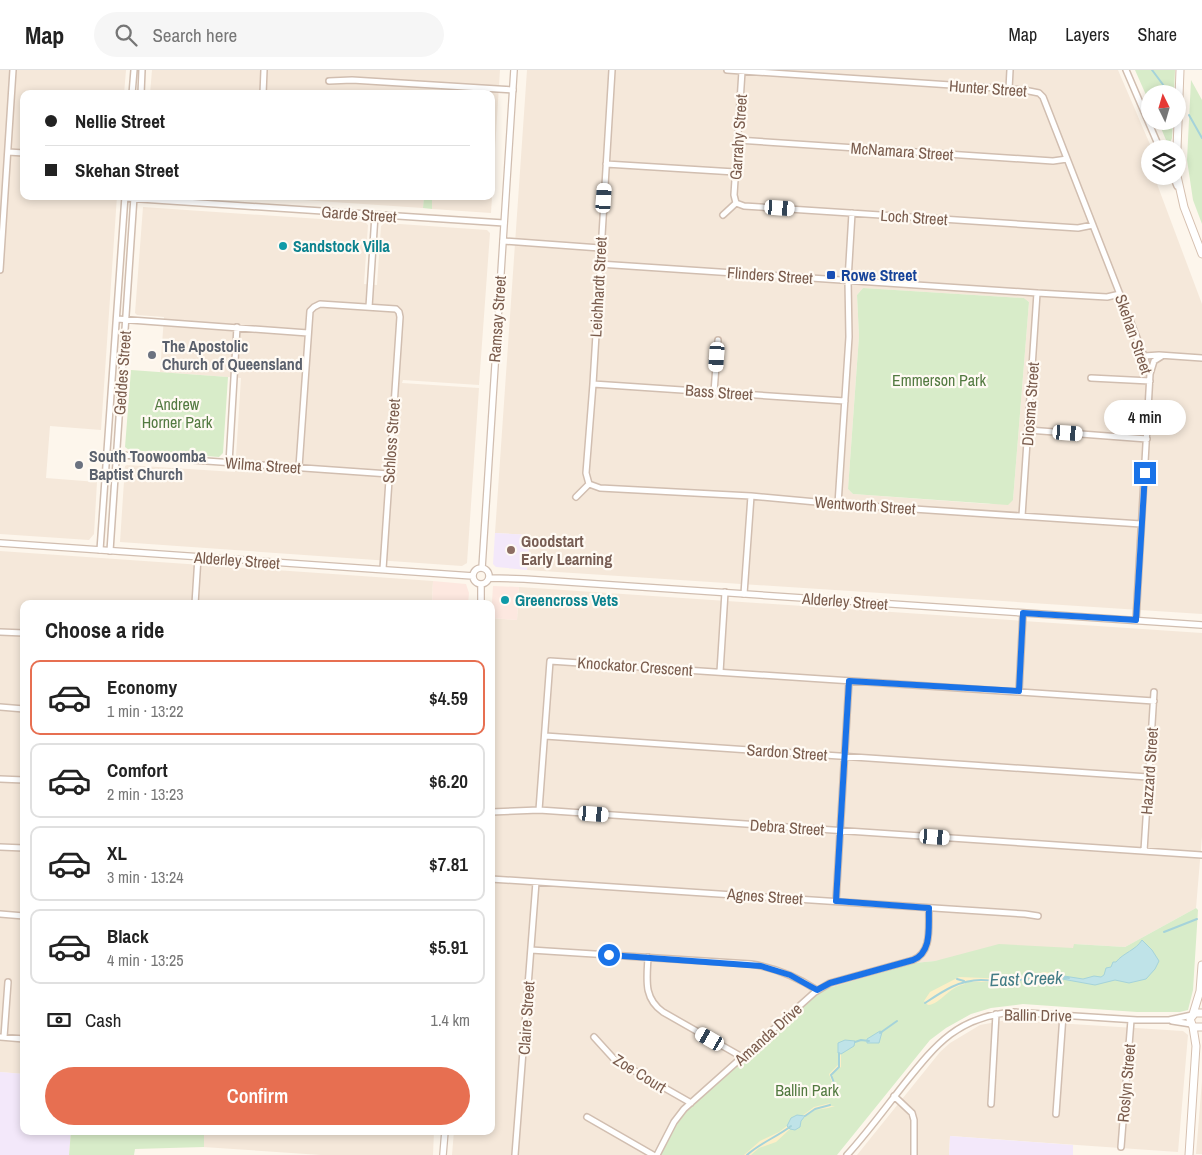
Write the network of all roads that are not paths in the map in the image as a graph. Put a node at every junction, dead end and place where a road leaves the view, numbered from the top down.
1 (14, 70) edge
2 (134, 70) edge
3 (142, 70) edge
4 (264, 70) edge
5 (514, 70) edge
6 (612, 70) edge
7 (727, 70) edge
8 (1010, 70) edge
9 (1126, 70) edge
10 (1180, 70) edge
11 (742, 71) junction
12 (760, 71) edge
13 (329, 81) dead end
14 (1009, 89) junction
15 (132, 90) edge
16 (141, 90) edge
17 (263, 90) edge
18 (513, 90) junction
19 (1039, 93) joint
20 (737, 140) junction
21 (1156, 140) edge
22 (1178, 140) edge
23 (8, 152) junction
24 (20, 153) edge
25 (1067, 159) junction
26 (606, 164) junction
27 (735, 172) junction
28 (1176, 185) edge
29 (1179, 185) edge
30 (1180, 193) junction
31 (125, 200) edge
32 (134, 200) edge
33 (174, 200) edge
34 (736, 203) junction
35 (852, 213) junction
36 (375, 215) junction
37 (723, 215) dead end
38 (504, 223) junction
39 (1093, 225) junction
40 (503, 242) junction
41 (600, 248) junction
42 (1202, 254) edge
43 (600, 264) junction
44 (0, 270) edge
45 (848, 280) junction
46 (1038, 293) junction
47 (1120, 294) junction
48 (369, 307) junction
49 (117, 319) junction
50 (125, 319) junction
51 (237, 328) junction
52 (308, 332) junction
53 (718, 340) dead end
54 (1165, 355) junction
55 (1144, 356) junction
56 (1202, 358) edge
57 (1150, 374) junction
58 (1091, 378) dead end
59 (1150, 381) junction
60 (593, 384) junction
61 (714, 392) junction
62 (845, 401) junction
63 (1028, 430) junction
64 (1147, 439) junction
65 (107, 454) junction
66 (117, 455) junction
67 (229, 463) junction
68 (299, 467) junction
69 (389, 474) junction
70 (590, 484) junction
71 (751, 496) junction
72 (576, 497) dead end
73 (838, 504) junction
74 (1022, 516) junction
75 (1141, 524) junction
76 (0, 543) edge
77 (100, 550) junction
78 (110, 550) junction
79 (198, 557) junction
80 (482, 568) junction
81 (383, 569) junction
82 (473, 576) junction
83 (489, 578) junction
84 (481, 584) junction
85 (725, 592) junction
86 (744, 594) junction
87 (195, 600) edge
88 (480, 600) edge
89 (1023, 613) junction
90 (1136, 620) junction
91 (1202, 625) edge
92 (0, 632) edge
93 (20, 634) edge
94 (544, 656) dead end
95 (550, 661) junction
96 (720, 672) junction
97 (849, 681) junction
98 (1019, 691) junction
99 (1154, 692) dead end
100 (1154, 702) junction
101 (0, 707) edge
102 (20, 709) edge
103 (545, 736) junction
104 (845, 755) junction
105 (1148, 777) junction
106 (0, 779) edge
107 (20, 780) edge
108 (539, 810) junction
109 (495, 812) edge
110 (840, 830) junction
111 (0, 847) edge
112 (20, 848) edge
113 (1144, 851) junction
114 (1202, 855) edge
115 (495, 879) edge
116 (536, 882) junction
117 (836, 901) junction
118 (929, 908) junction
119 (0, 914) edge
120 (20, 916) edge
121 (1038, 916) dead end
122 (531, 950) junction
123 (648, 957) junction
124 (1202, 965) edge
125 (8, 982) dead end
126 (817, 990) junction
127 (1200, 991) junction
128 (1202, 1012) edge
129 (996, 1014) junction
130 (1063, 1015) junction
131 (1192, 1015) junction
132 (1131, 1020) junction
133 (1169, 1020) junction
134 (1192, 1025) junction
135 (1202, 1027) edge
136 (2, 1037) edge
137 (594, 1037) dead end
138 (20, 1039) edge
139 (1196, 1046) junction
140 (742, 1057) junction
141 (894, 1096) junction
142 (691, 1103) junction
143 (990, 1104) dead end
144 (1056, 1114) dead end
145 (587, 1117) dead end
146 (444, 1135) edge
147 (1121, 1147) dead end
148 (443, 1155) edge
149 (515, 1155) edge
150 (653, 1155) edge
151 (657, 1155) edge
152 (847, 1155) edge
153 (914, 1155) edge
154 (1189, 1155) edge

1 - 23 street
2 - 15 street
3 - 16 street
4 - 17 street
5 - 18 street, Ramsay Street
6 - 26 street, Leichhardt Street
7 - 11 street, Hunter Street
8 - 14 street
9 - 21 street
10 - 22 main road
11 - 12 street, Hunter Street
11 - 20 street, Garrahy Street
12 - 14 street, Hunter Street
13 - 18 street
14 - 19 street, Hunter Street
18 - 38 street, Ramsay Street
19 - 25 street, Skehan Street
20 - 25 street, McNamara Street
20 - 27 street, Garrahy Street
23 - 24 street
23 - 44 street
25 - 39 street, Skehan Street
26 - 27 street
26 - 41 street, Leichhardt Street
27 - 34 street, Garrahy Street
28 - 30 street
29 - 30 main road
30 - 42 main road
31 - 49 street, Geddes Street
32 - 50 street, Geddes Street
33 - 36 street, Garde Street
34 - 35 street, Loch Street
34 - 37 street
35 - 39 street, Loch Street
35 - 45 street
36 - 38 street, Garde Street
36 - 48 street
38 - 40 street, Ramsay Street
39 - 47 street, Skehan Street
40 - 41 street
40 - 80 street, Ramsay Street
41 - 43 street, Leichhardt Street
43 - 45 street, Flinders Street
43 - 60 street, Leichhardt Street
45 - 46 street, Flinders Street
45 - 62 street
46 - 47 street, Flinders Street
46 - 63 street, Diosma Street
47 - 55 street, Skehan Street
48 - 52 street
48 - 69 street, Schloss Street
49 - 50 street
49 - 65 street, Geddes Street
50 - 51 street
50 - 66 street, Geddes Street
51 - 52 street
51 - 67 street
52 - 68 street
53 - 61 street
54 - 55 street
54 - 56 street
54 - 57 street
55 - 57 street, Skehan Street
57 - 59 street, Skehan Street
58 - 59 street
59 - 64 street, Skehan Street
60 - 61 street, Bass Street
60 - 70 street, Leichhardt Street
61 - 62 street, Bass Street
62 - 73 street
63 - 64 street
63 - 74 street, Diosma Street
64 - 75 street, Skehan Street
65 - 66 street, Wilma Street
65 - 77 street, Geddes Street
66 - 67 street, Wilma Street
66 - 78 street, Geddes Street
67 - 68 street, Wilma Street
68 - 69 street, Wilma Street
69 - 81 street, Schloss Street
70 - 71 street, Wentworth Street
70 - 72 street
71 - 73 street, Wentworth Street
71 - 86 street
73 - 74 street, Wentworth Street
74 - 75 street, Wentworth Street
75 - 90 street, Skehan Street
76 - 77 street, Alderley Street
77 - 78 street, Alderley Street
78 - 79 street, Alderley Street
79 - 81 street, Alderley Street
79 - 87 street
80 - 82 street
80 - 83 street
81 - 82 street, Alderley Street
82 - 84 street
83 - 84 street
83 - 85 street, Alderley Street
84 - 88 street
85 - 86 street, Alderley Street
85 - 96 street
86 - 89 street, Alderley Street
89 - 90 street, Alderley Street
89 - 98 street
90 - 91 street, Alderley Street
92 - 93 street
94 - 95 street
95 - 96 street, Knockator Crescent
95 - 103 street
96 - 97 street, Knockator Crescent
97 - 98 street, Knockator Crescent
97 - 104 street
98 - 100 street, Knockator Crescent
99 - 100 street, Hazzard Street
100 - 105 street, Hazzard Street
101 - 102 street
103 - 104 street, Sardon Street
103 - 108 street
104 - 105 street, Sardon Street
104 - 110 street
105 - 113 street, Hazzard Street
106 - 107 street
108 - 109 street, Debra Street
108 - 110 street, Debra Street
110 - 113 street, Debra Street
110 - 117 street
111 - 112 street
113 - 114 street, Debra Street
115 - 116 street, Agnes Street
116 - 117 street, Agnes Street
116 - 122 street, Claire Street
117 - 118 street, Agnes Street
118 - 121 street, Agnes Street
118 - 126 street, Amanda Drive
119 - 120 street
122 - 123 street
122 - 149 street, Claire Street
123 - 126 street
123 - 140 street
124 - 127 main road
125 - 136 street
126 - 140 street, Amanda Drive
127 - 128 main road
127 - 131 main road
128 - 131 main road
129 - 130 street, Ballin Drive
129 - 141 street, Ballin Drive
129 - 143 street
130 - 132 street, Ballin Drive
130 - 144 street
131 - 133 street, Ballin Drive
131 - 134 main road
132 - 133 street, Ballin Drive
132 - 147 street, Roslyn Street
133 - 134 street, Ballin Drive
134 - 135 main road
134 - 139 main road
135 - 139 main road
136 - 138 street
137 - 142 street, Zoe Court
139 - 154 main road
140 - 142 street, Amanda Drive
141 - 152 street, Ballin Drive
141 - 153 street
142 - 151 street, Amanda Drive
145 - 150 street
146 - 148 street

